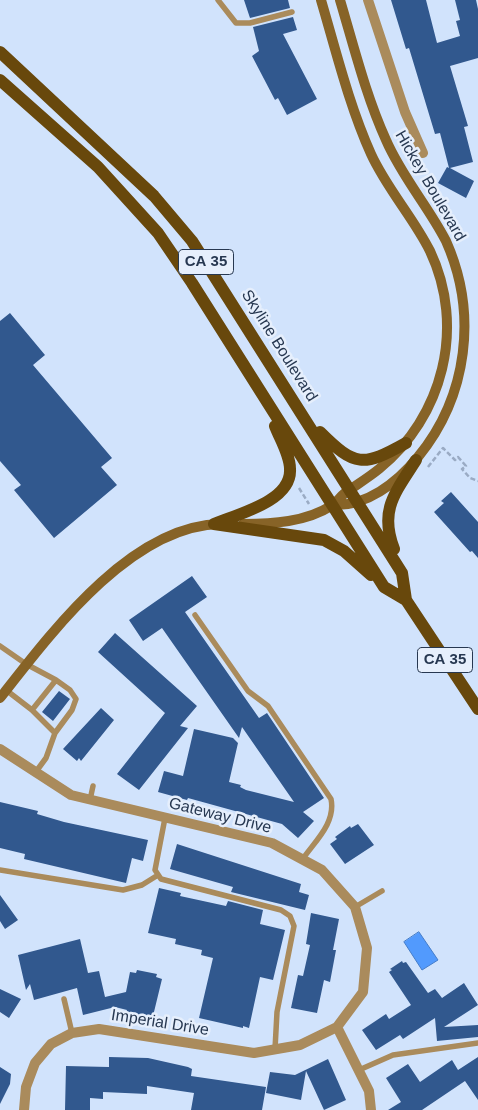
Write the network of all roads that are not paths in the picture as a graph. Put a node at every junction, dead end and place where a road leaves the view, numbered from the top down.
1 (218, 0) edge
2 (320, 0) edge
3 (340, 0) edge
4 (368, 0) edge
5 (292, 12) dead end
6 (0, 52) edge
7 (0, 80) edge
8 (423, 153) dead end
9 (265, 400) junction
10 (303, 415) junction
11 (406, 443) junction
12 (416, 460) junction
13 (350, 490) junction
14 (358, 502) junction
15 (332, 506) junction
16 (214, 524) junction
17 (402, 573) junction
18 (384, 587) junction
19 (406, 600) junction
20 (195, 615) dead end
21 (0, 646) edge
22 (26, 664) junction
23 (56, 680) junction
24 (3, 694) edge
25 (478, 709) edge
26 (32, 710) junction
27 (55, 733) junction
28 (0, 749) edge
29 (36, 772) junction
30 (93, 786) dead end
31 (90, 800) junction
32 (164, 818) junction
33 (302, 860) junction
34 (0, 870) edge
35 (158, 875) junction
36 (382, 890) dead end
37 (355, 907) junction
38 (64, 999) dead end
39 (337, 1027) junction
40 (72, 1033) junction
41 (478, 1043) edge
42 (275, 1049) junction
43 (358, 1070) junction
44 (24, 1110) edge
45 (371, 1110) edge

1 - 5 lane
2 - 11 main road, Hickey Boulevard
3 - 12 main road, Hickey Boulevard
4 - 8 street, Hickey Boulevard
6 - 10 main road, Skyline Boulevard / CA 35
7 - 9 main road, Skyline Boulevard / CA 35
9 - 15 main road, Skyline Boulevard / CA 35
9 - 16 main road
10 - 11 main road
10 - 13 main road, Skyline Boulevard / CA 35
11 - 13 main road, Hickey Boulevard
12 - 14 main road, Hickey Boulevard
12 - 17 main road
13 - 14 main road, Skyline Boulevard / CA 35
13 - 15 main road, Hickey Boulevard
14 - 15 main road, Hickey Boulevard
14 - 17 main road, Skyline Boulevard / CA 35
15 - 16 main road, Hickey Boulevard
15 - 18 main road, Skyline Boulevard / CA 35
16 - 18 main road
16 - 22 main road, Hickey Boulevard
17 - 19 main road, Skyline Boulevard / CA 35
18 - 19 main road, Skyline Boulevard / CA 35
19 - 25 main road, Skyline Boulevard / CA 35
20 - 33 lane
21 - 22 lane
22 - 23 lane
22 - 24 main road, Hickey Boulevard
23 - 26 lane
23 - 27 lane
24 - 26 lane
26 - 27 lane
27 - 29 lane
28 - 29 street, Gateway Drive
29 - 31 street, Gateway Drive
30 - 31 lane
31 - 32 street, Gateway Drive
32 - 33 street, Gateway Drive
32 - 35 lane
33 - 37 street, Gateway Drive
34 - 35 lane
35 - 42 lane
36 - 37 lane
37 - 39 street, Gateway Drive
38 - 40 lane
39 - 42 street, Imperial Drive
39 - 43 street
40 - 42 street, Imperial Drive
40 - 44 street, Imperial Drive
41 - 43 lane
43 - 45 street

